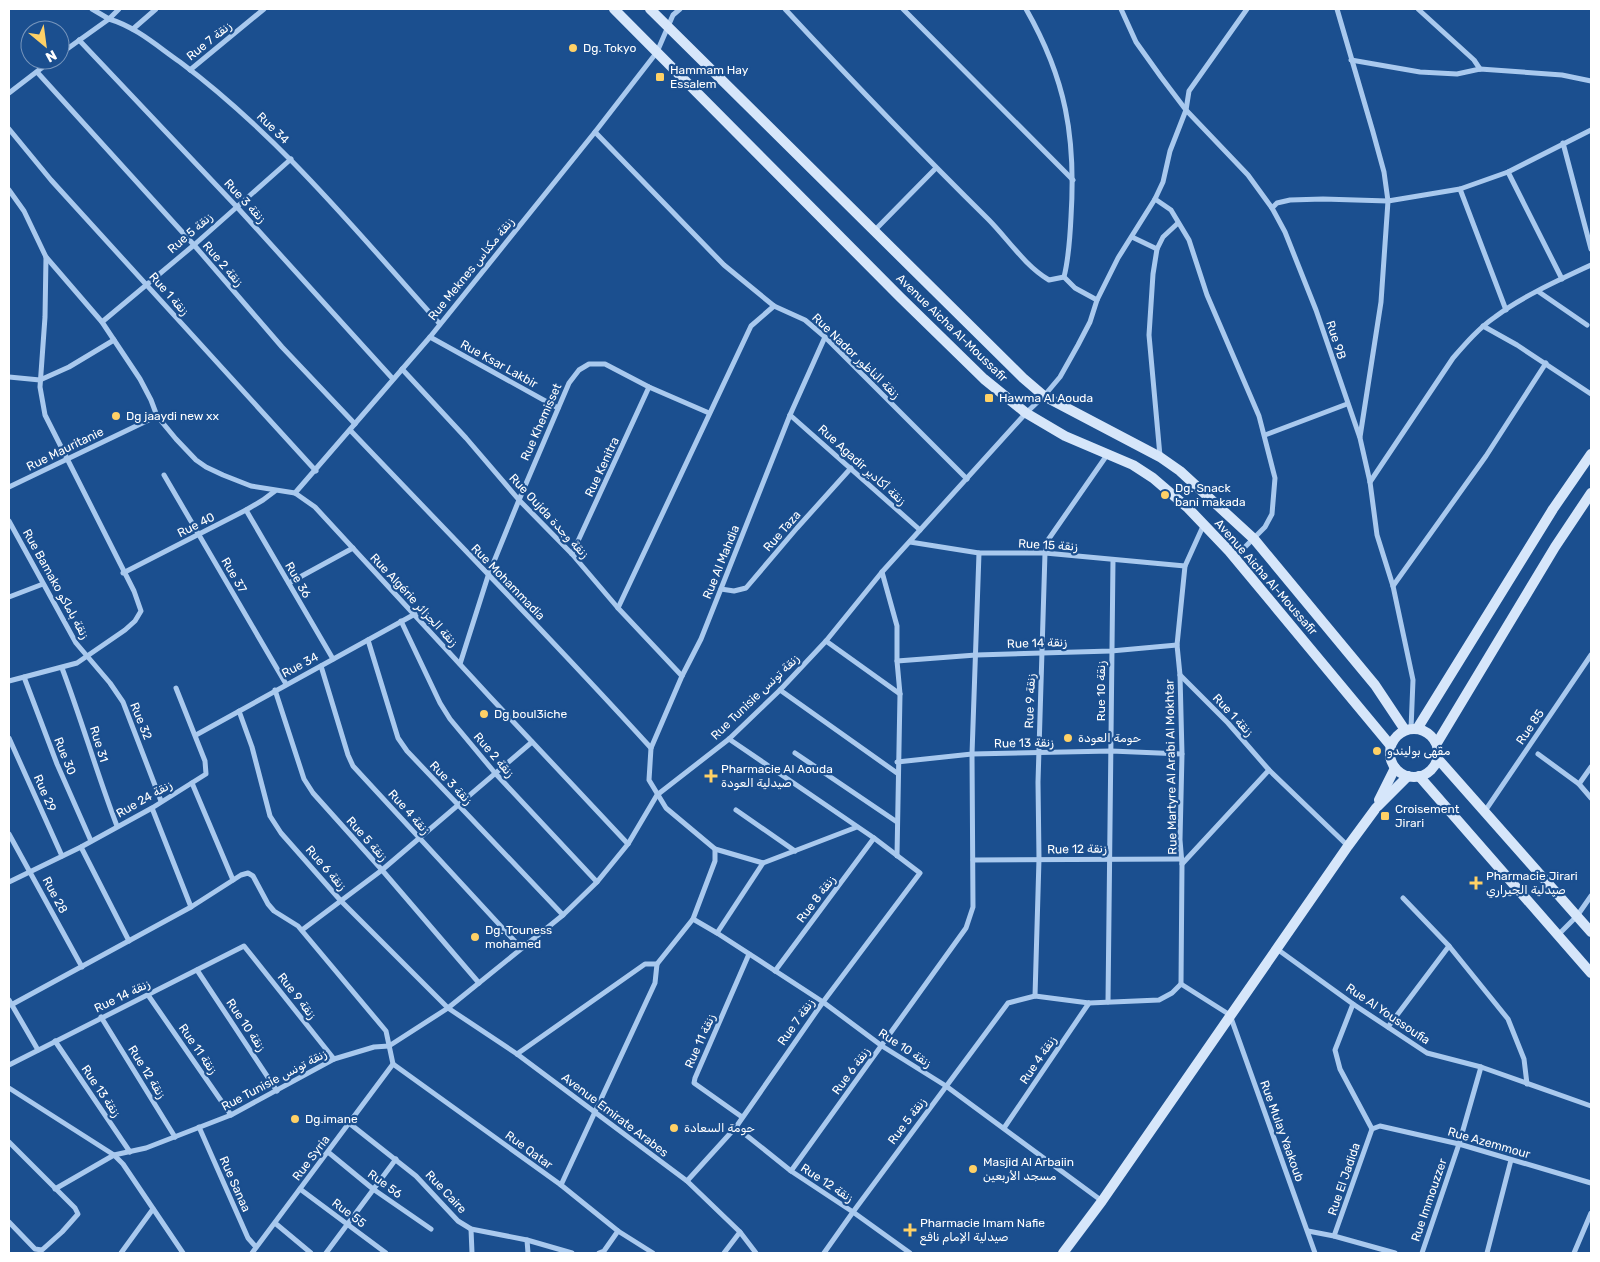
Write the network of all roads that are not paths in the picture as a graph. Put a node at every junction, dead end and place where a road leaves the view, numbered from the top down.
1 (92, 9) edge
2 (119, 9) edge
3 (156, 9) edge
4 (264, 9) edge
5 (614, 9) edge
6 (650, 9) edge
7 (680, 9) edge
8 (785, 9) edge
9 (903, 9) edge
10 (1026, 9) edge
11 (1121, 9) edge
12 (1248, 9) edge
13 (1336, 9) edge
14 (1418, 9) edge
15 (109, 19) junction
16 (668, 25) junction
17 (133, 29) junction
18 (79, 40) junction
19 (70, 47) edge
20 (657, 52) junction
21 (1351, 60) junction
22 (1480, 68) junction
23 (39, 70) edge
24 (190, 70) junction
25 (36, 72) junction
26 (1591, 81) edge
27 (9, 93) edge
28 (1186, 110) junction
29 (9, 130) edge
30 (1591, 130) edge
31 (595, 132) junction
32 (1563, 143) junction
33 (291, 159) junction
34 (936, 168) junction
35 (1508, 172) junction
36 (1073, 181) junction
37 (1460, 189) junction
38 (9, 190) edge
39 (1155, 199) junction
40 (1388, 201) junction
41 (236, 206) junction
42 (1272, 208) junction
43 (1178, 223) junction
44 (874, 231) junction
45 (1132, 237) junction
46 (194, 245) junction
47 (1156, 249) junction
48 (1591, 249) edge
49 (46, 257) junction
50 (1591, 265) edge
51 (1064, 277) junction
52 (1562, 280) junction
53 (147, 284) junction
54 (1539, 292) junction
55 (1097, 300) junction
56 (774, 306) junction
57 (1506, 310) junction
58 (102, 322) junction
59 (440, 323) junction
60 (1587, 324) dead end
61 (1483, 326) junction
62 (430, 337) junction
63 (825, 337) junction
64 (114, 340) junction
65 (1546, 363) junction
66 (402, 370) junction
67 (9, 377) edge
68 (393, 379) junction
69 (40, 380) junction
70 (649, 387) junction
71 (1591, 394) edge
72 (1044, 396) junction
73 (1347, 404) junction
74 (558, 408) junction
75 (709, 412) junction
76 (1026, 413) junction
77 (790, 415) junction
78 (156, 416) junction
79 (355, 424) junction
80 (350, 430) junction
81 (1265, 435) junction
82 (1360, 438) junction
83 (1591, 454) edge
84 (1108, 455) junction
85 (1160, 457) junction
86 (66, 459) junction
87 (851, 468) junction
88 (316, 471) junction
89 (164, 475) dead end
90 (967, 479) junction
91 (1370, 482) junction
92 (9, 487) edge
93 (275, 491) junction
94 (295, 493) junction
95 (1591, 493) edge
96 (518, 500) junction
97 (246, 510) junction
98 (9, 521) edge
99 (1204, 524) junction
100 (920, 530) junction
101 (199, 535) junction
102 (1254, 539) junction
103 (910, 542) junction
104 (353, 548) junction
105 (979, 553) junction
106 (1045, 553) junction
107 (572, 554) junction
108 (1235, 557) junction
109 (1113, 560) junction
110 (1185, 566) junction
111 (882, 572) junction
112 (123, 573) junction
113 (488, 576) junction
114 (289, 583) junction
115 (43, 584) junction
116 (1392, 586) junction
117 (721, 589) junction
118 (9, 597) edge
119 (618, 608) junction
120 (415, 614) junction
121 (401, 621) junction
122 (368, 640) junction
123 (826, 641) junction
124 (1177, 645) junction
125 (1111, 651) junction
126 (1042, 653) junction
127 (976, 654) junction
128 (1591, 655) edge
129 (87, 657) junction
130 (333, 659) junction
131 (897, 660) junction
132 (1589, 663) edge
133 (460, 664) junction
134 (321, 666) junction
135 (62, 668) junction
136 (1180, 675) junction
137 (682, 676) junction
138 (24, 677) junction
139 (9, 681) edge
140 (286, 684) junction
141 (176, 688) dead end
142 (274, 690) junction
143 (780, 690) junction
144 (900, 694) junction
145 (239, 711) junction
146 (1411, 729) junction
147 (196, 735) junction
148 (9, 738) edge
149 (729, 739) junction
150 (532, 742) junction
151 (1437, 743) junction
152 (1391, 746) junction
153 (651, 748) junction
154 (1110, 751) junction
155 (1039, 752) junction
156 (794, 753) dead end
157 (972, 754) junction
158 (1182, 754) junction
159 (1538, 754) dead end
160 (1438, 759) junction
161 (897, 762) junction
162 (1591, 767) edge
163 (1395, 768) junction
164 (1269, 770) junction
165 (496, 773) junction
166 (897, 773) junction
167 (1414, 776) junction
168 (192, 783) junction
169 (1579, 784) junction
170 (657, 795) junction
171 (1591, 798) edge
172 (161, 801) junction
173 (458, 804) junction
174 (152, 808) junction
175 (1376, 808) junction
176 (736, 810) dead end
177 (1485, 811) junction
178 (897, 822) junction
179 (117, 826) junction
180 (857, 826) junction
181 (9, 834) edge
182 (418, 838) junction
183 (874, 838) junction
184 (91, 841) junction
185 (628, 844) junction
186 (1348, 846) junction
187 (81, 847) junction
188 (715, 850) junction
189 (795, 851) junction
190 (62, 856) junction
191 (897, 856) junction
192 (1110, 858) junction
193 (1039, 859) junction
194 (973, 860) junction
195 (1182, 862) junction
196 (763, 863) junction
197 (382, 870) junction
198 (31, 872) junction
199 (234, 880) junction
200 (9, 882) edge
201 (597, 882) junction
202 (1591, 896) edge
203 (1403, 898) dead end
204 (341, 901) junction
205 (190, 907) junction
206 (562, 915) junction
207 (1577, 916) junction
208 (693, 918) junction
209 (302, 930) junction
210 (1591, 932) edge
211 (717, 933) junction
212 (1558, 936) junction
213 (129, 940) junction
214 (244, 946) joint
215 (1449, 946) junction
216 (521, 948) junction
217 (1277, 950) junction
218 (749, 954) junction
219 (657, 964) junction
220 (82, 966) junction
221 (197, 970) junction
222 (775, 971) junction
223 (1591, 973) edge
224 (479, 983) junction
225 (1181, 984) junction
226 (148, 995) junction
227 (1035, 996) junction
228 (10, 1002) edge
229 (823, 1002) junction
230 (1108, 1002) junction
231 (1089, 1003) junction
232 (1353, 1004) junction
233 (448, 1008) junction
234 (1230, 1015) junction
235 (101, 1017) junction
236 (1388, 1027) junction
237 (55, 1040) junction
238 (388, 1046) junction
239 (882, 1046) junction
240 (38, 1050) junction
241 (517, 1054) junction
242 (334, 1059) junction
243 (393, 1064) junction
244 (9, 1065) edge
245 (1481, 1067) junction
246 (1527, 1084) junction
247 (946, 1086) junction
248 (9, 1088) edge
249 (277, 1091) junction
250 (1591, 1106) edge
251 (594, 1113) junction
252 (231, 1115) junction
253 (742, 1117) junction
254 (349, 1123) junction
255 (736, 1126) junction
256 (1380, 1126) joint
257 (199, 1127) junction
258 (1004, 1128) junction
259 (1372, 1129) junction
260 (175, 1137) junction
261 (9, 1142) edge
262 (1458, 1144) junction
263 (130, 1152) junction
264 (328, 1152) junction
265 (114, 1155) junction
266 (396, 1159) junction
267 (1511, 1160) junction
268 (791, 1171) junction
269 (687, 1181) junction
270 (1591, 1183) edge
271 (561, 1185) junction
272 (300, 1189) junction
273 (373, 1189) junction
274 (55, 1190) junction
275 (1102, 1201) junction
276 (154, 1210) junction
277 (853, 1212) junction
278 (1591, 1213) edge
279 (9, 1222) edge
280 (275, 1223) junction
281 (347, 1224) junction
282 (431, 1229) dead end
283 (471, 1229) junction
284 (618, 1231) junction
285 (740, 1232) junction
286 (1308, 1232) junction
287 (1334, 1236) junction
288 (527, 1240) junction
289 (256, 1247) junction
290 (121, 1253) edge
291 (183, 1253) edge
292 (252, 1253) edge
293 (311, 1253) edge
294 (326, 1253) edge
295 (386, 1253) edge
296 (472, 1253) edge
297 (528, 1253) edge
298 (572, 1253) edge
299 (598, 1253) edge
300 (653, 1253) edge
301 (724, 1253) edge
302 (756, 1253) edge
303 (824, 1253) edge
304 (910, 1253) edge
305 (1063, 1253) edge
306 (1314, 1253) edge
307 (1395, 1253) edge
308 (1422, 1253) edge
309 (1487, 1253) edge
310 (1574, 1253) edge

1 - 15 street
2 - 15 street
3 - 17 street
4 - 24 street, Rue 7 زنقة
5 - 20 main road, Avenue Aicha Al-Moussafir
6 - 16 main road, Avenue Aicha Al-Moussafir
7 - 16 street, Rue Meknes زنقة مكناس
8 - 34 street
9 - 36 street
10 - 36 street
11 - 28 street, Rue 9B
12 - 28 street, Rue Tunisie زنقة تونس
13 - 21 street
14 - 22 street
15 - 17 street, Rue 34
15 - 18 street
16 - 20 street, Rue Meknes زنقة مكناس
16 - 44 main road, Avenue Aicha Al-Moussafir
17 - 24 street, Rue 34
18 - 19 street
18 - 41 street, Rue 3 زنقة
20 - 31 street, Rue Meknes زنقة مكناس
20 - 76 main road, Avenue Aicha Al-Moussafir
21 - 22 street
21 - 40 street
22 - 26 street
23 - 25 street
24 - 33 street, Rue 34
25 - 27 street
25 - 46 street, Rue 2 زنقة
28 - 39 street, Rue Tunisie زنقة تونس
28 - 42 street, Rue 9B
29 - 53 street, Rue 1 زنقة
30 - 32 street
31 - 56 street, Rue Nador زنقة الناظور
31 - 59 street, Rue Meknes زنقة مكناس
32 - 35 street
32 - 48 street
33 - 41 street, Rue 5 زنقة
33 - 59 street, Rue 34
34 - 44 street
34 - 51 street
35 - 37 street
35 - 52 street
36 - 51 street
37 - 40 street
37 - 57 street
38 - 49 street
39 - 43 street
39 - 45 street, Rue Tunisie زنقة تونس
40 - 42 street
40 - 82 street
41 - 46 street, Rue 5 زنقة
41 - 68 street, Rue 3 زنقة
42 - 73 street, Rue 9B
43 - 47 street
43 - 81 street
44 - 72 main road, Avenue Aicha Al-Moussafir
45 - 47 street
45 - 55 street, Rue Tunisie زنقة تونس
46 - 53 street, Rue 5 زنقة
46 - 79 street, Rue 2 زنقة
47 - 85 street
49 - 58 street
49 - 69 street
50 - 52 street
51 - 55 street
52 - 54 street
53 - 58 street, Rue 5 زنقة
53 - 88 street, Rue 1 زنقة
54 - 57 street
54 - 60 street
55 - 72 street, Rue Tunisie زنقة تونس
56 - 63 street, Rue Nador زنقة الناظور
56 - 75 street
57 - 61 street
58 - 64 street
59 - 62 street, Rue Meknes زنقة مكناس
61 - 65 street
61 - 91 street
62 - 66 street, Rue Meknes زنقة مكناس
62 - 74 street, Rue Ksar Lakbir
63 - 77 street, Rue Al Mahdia
63 - 90 street, Rue Nador زنقة الناظور
64 - 69 street
64 - 78 street
65 - 71 street
65 - 116 street
66 - 68 street, Rue Meknes زنقة مكناس
66 - 96 street, Rue Oujda زنقة وجدة
67 - 69 street
68 - 79 street, Rue Meknes زنقة مكناس
69 - 86 street
70 - 74 street, Rue Khemisset
70 - 75 street
70 - 107 street, Rue Kenitra
72 - 76 street, Rue Tunisie زنقة تونس
72 - 85 main road, Avenue Aicha Al-Moussafir
73 - 81 street
73 - 82 street, Rue 9B
74 - 96 street, Rue Khemisset
75 - 119 street
76 - 84 main road, Avenue Aicha Al-Moussafir
76 - 90 street, Rue Tunisie زنقة تونس
77 - 87 street, Rue Agadir زنقة أكادير
77 - 117 street, Rue Al Mahdia
78 - 86 street, Rue Mauritanie
78 - 93 street, Rue Algérie زنقة الجزائر
79 - 80 street, Rue Meknes زنقة مكناس
80 - 88 street, Rue Meknes زنقة مكناس
80 - 113 street, Rue Mohammadia
81 - 102 street
82 - 91 street, Rue 9B
83 - 146 main road
84 - 99 main road, Avenue Aicha Al-Moussafir
84 - 106 street, Rue 9 زنقة
85 - 102 main road, Avenue Aicha Al-Moussafir
86 - 92 street, Rue Mauritanie
86 - 112 street
87 - 100 street, Rue Agadir زنقة أكادير
87 - 117 street, Rue Taza
88 - 94 street, Rue Meknes زنقة مكناس
89 - 101 street, Rue 37
90 - 100 street, Rue Tunisie زنقة تونس
91 - 116 street, Rue 9B
93 - 94 street, Rue Algérie زنقة الجزائر
93 - 97 street, Rue 40
94 - 104 street, Rue Algérie زنقة الجزائر
95 - 151 main road
96 - 107 street, Rue Oujda زنقة وجدة
96 - 113 street, Rue Khemisset
97 - 101 street, Rue 40
97 - 114 street, Rue 36
98 - 115 street, Rue Bamako زنقة باماكو
99 - 108 main road, Avenue Aicha Al-Moussafir
99 - 110 street, Rue Martyre Al Arabi Al Mokhtar
100 - 103 street, Rue Tunisie زنقة تونس
101 - 112 street, Rue 40
101 - 140 street, Rue 37
102 - 108 street
102 - 146 main road, Avenue Aicha Al-Moussafir
103 - 105 street, Rue 15 زنقة
103 - 111 street, Rue Tunisie زنقة تونس
104 - 114 street
104 - 120 street, Rue Algérie زنقة الجزائر
105 - 106 street, Rue 15 زنقة
105 - 127 street
106 - 109 street, Rue 15 زنقة
106 - 126 street, Rue 9 زنقة
107 - 119 street, Rue Oujda زنقة وجدة
108 - 152 main road, Avenue Aicha Al-Moussafir
109 - 110 street, Rue 15 زنقة
109 - 125 street, Rue 10 زنقة
110 - 124 street, Rue Martyre Al Arabi Al Mokhtar
111 - 123 street, Rue Tunisie زنقة تونس
111 - 131 street
112 - 129 street
113 - 133 street, Rue Khemisset
113 - 153 street, Rue Mohammadia
114 - 130 street, Rue 36
115 - 118 street
115 - 129 street, Rue Bamako زنقة باماكو
116 - 146 street, Rue 9B
117 - 137 street, Rue Al Mahdia
119 - 137 street, Rue Oujda زنقة وجدة
120 - 121 street, Rue 34
120 - 133 street, Rue Algérie زنقة الجزائر
121 - 122 street, Rue 34
121 - 165 street, Rue 2 زنقة
122 - 130 street, Rue 34
122 - 173 street, Rue 3 زنقة
123 - 143 street, Rue Tunisie زنقة تونس
123 - 144 street
124 - 125 street, Rue 14 زنقة
124 - 136 street, Rue Martyre Al Arabi Al Mokhtar
125 - 126 street, Rue 14 زنقة
125 - 154 street, Rue 10 زنقة
126 - 127 street, Rue 14 زنقة
126 - 155 street, Rue 9 زنقة
127 - 131 street, Rue 14 زنقة
127 - 157 street
128 - 132 street, Rue 85
129 - 135 street
129 - 172 street, Rue 32
130 - 134 street, Rue 34
131 - 144 street
132 - 177 street, Rue 85
133 - 150 street, Rue Algérie زنقة الجزائر
134 - 140 street, Rue 34
134 - 182 street, Rue 4 زنقة
135 - 138 street
135 - 179 street, Rue 31
136 - 158 street, Rue Martyre Al Arabi Al Mokhtar
136 - 164 street, Rue 1 زنقة
137 - 153 street, Rue Al Mahdia
138 - 139 street
138 - 184 street, Rue 30
140 - 142 street, Rue 34
141 - 147 street, Rue 24 زنقة
142 - 145 street, Rue 34
142 - 197 street, Rue 5 زنقة
143 - 149 street, Rue Tunisie زنقة تونس
143 - 166 street
144 - 161 street
145 - 147 street, Rue 34
145 - 204 street, Rue 6 زنقة
146 - 151 main road
146 - 152 main road
147 - 168 street, Rue 24 زنقة
148 - 190 street, Rue 29
149 - 170 street, Rue Tunisie زنقة تونس
149 - 180 street
150 - 165 street
150 - 185 street, Rue Algérie زنقة الجزائر
151 - 160 main road
152 - 163 main road
153 - 170 street, Rue Al Mahdia
154 - 155 street, Rue 13 زنقة
154 - 158 street, Rue 13 زنقة
154 - 192 street, Rue 10 زنقة
155 - 157 street, Rue 13 زنقة
155 - 193 street, Rue 9 زنقة
156 - 178 street
157 - 161 street, Rue 13 زنقة
157 - 194 street
158 - 195 street, Rue Martyre Al Arabi Al Mokhtar
159 - 169 street
160 - 167 main road
160 - 177 main road
161 - 166 street
162 - 169 street
163 - 167 main road
163 - 175 main road
164 - 186 street, Rue 1 زنقة
164 - 195 street
165 - 173 street
165 - 201 street, Rue 2 زنقة
166 - 178 street
167 - 175 main road
167 - 212 main road
168 - 172 street, Rue 24 زنقة
168 - 199 street
169 - 171 street
170 - 185 street, Rue Tunisie زنقة تونس
170 - 188 street
172 - 174 street, Rue 24 زنقة
173 - 182 street
173 - 206 street, Rue 3 زنقة
174 - 179 street, Rue 24 زنقة
174 - 205 street
175 - 186 main road
176 - 189 street
177 - 207 main road
178 - 191 street
179 - 184 street, Rue 24 زنقة
180 - 183 street
180 - 189 street
181 - 198 street, Rue 28
182 - 197 street
182 - 216 street, Rue 4 زنقة
183 - 191 street
183 - 222 street, Rue 8 زنقة
184 - 187 street, Rue 24 زنقة
185 - 201 street, Rue Tunisie زنقة تونس
186 - 217 main road
187 - 190 street, Rue 24 زنقة
187 - 213 street
188 - 196 street
188 - 208 street
189 - 196 street
190 - 198 street, Rue 24 زنقة
191 - 229 street, Rue 7 زنقة
192 - 193 street, Rue 12 زنقة
192 - 195 street, Rue 12 زنقة
192 - 230 street, Rue 10 زنقة
193 - 194 street, Rue 12 زنقة
193 - 227 street, Rue 9 زنقة
194 - 239 street, Rue 6 زنقة
195 - 225 street, Rue Martyre Al Arabi Al Mokhtar
196 - 211 street
197 - 204 street
197 - 224 street, Rue 5 زنقة
198 - 200 street, Rue 24 زنقة
198 - 220 street, Rue 28
199 - 205 street
199 - 209 street
201 - 206 street, Rue Tunisie زنقة تونس
202 - 207 street
203 - 215 street
204 - 209 street
204 - 233 street, Rue 6 زنقة
205 - 213 street
206 - 216 street, Rue Tunisie زنقة تونس
207 - 210 main road
207 - 212 street
208 - 211 street, Rue 10 زنقة
208 - 219 street
209 - 238 street
211 - 218 street, Rue 10 زنقة
212 - 223 main road
213 - 220 street
214 - 221 street, Rue 14 زنقة
214 - 242 street, Rue 9 زنقة
215 - 236 street
215 - 246 street
216 - 224 street, Rue Tunisie زنقة تونس
217 - 232 street, Rue Al Youssoufia
217 - 234 main road
218 - 222 street, Rue 10 زنقة
218 - 253 street, Rue 11 زنقة
219 - 241 street
219 - 251 street
220 - 228 street
221 - 226 street, Rue 14 زنقة
221 - 249 street, Rue 10 زنقة
222 - 229 street, Rue 10 زنقة
224 - 233 street, Rue Tunisie زنقة تونس
225 - 230 street
225 - 234 street
226 - 235 street, Rue 14 زنقة
226 - 252 street, Rue 11 زنقة
227 - 231 street
227 - 247 street, Rue 5 زنقة
228 - 240 street
229 - 239 street, Rue 10 زنقة
229 - 253 street, Rue 7 زنقة
230 - 231 street
231 - 258 street, Rue 4 زنقة
232 - 236 street, Rue Al Youssoufia
232 - 259 street, Rue El Jadida
233 - 238 street, Rue Tunisie زنقة تونس
233 - 241 street, Avenue Emirate Arabes
234 - 275 main road
234 - 286 street, Rue Mulay Yaakoub
235 - 237 street, Rue 14 زنقة
235 - 260 street, Rue 12 زنقة
236 - 245 street, Rue Al Youssoufia
237 - 240 street, Rue 14 زنقة
237 - 263 street, Rue 13 زنقة
238 - 242 street, Rue Tunisie زنقة تونس
238 - 243 street
239 - 247 street, Rue 10 زنقة
239 - 268 street, Rue 6 زنقة
240 - 244 street, Rue 14 زنقة
241 - 251 street, Avenue Emirate Arabes
242 - 249 street, Rue Tunisie زنقة تونس
243 - 254 street, Rue Syria
243 - 271 street, Rue Qatar
245 - 246 street, Rue Al Youssoufia
245 - 262 street, Rue Immouzzer
246 - 250 street, Rue Al Youssoufia
247 - 258 street, Rue 10 زنقة
247 - 277 street, Rue 5 زنقة
248 - 265 street
249 - 252 street, Rue Tunisie زنقة تونس
251 - 269 street, Avenue Emirate Arabes
251 - 271 street
252 - 257 street, Rue Tunisie زنقة تونس
253 - 255 street, Rue 7 زنقة
254 - 264 street, Rue Syria
254 - 266 street, Rue Caire
255 - 268 street, Rue 12 زنقة
255 - 269 street, Rue 7 زنقة
256 - 259 street, Rue El Jadida
256 - 262 street, Rue Azemmour
257 - 260 street, Rue Tunisie زنقة تونس
257 - 289 street, Rue Sanaa
258 - 275 street, Rue 10 زنقة
259 - 287 street, Rue El Jadida
260 - 263 street, Rue Tunisie زنقة تونس
261 - 274 street
262 - 267 street, Rue Azemmour
262 - 308 street, Rue Immouzzer
263 - 265 street, Rue Tunisie زنقة تونس
264 - 272 street, Rue Syria
264 - 273 street, Rue 56
265 - 274 street
265 - 276 street
266 - 273 street
266 - 283 street, Rue Caire
267 - 270 street, Rue Azemmour
267 - 309 street
268 - 277 street, Rue 12 زنقة
269 - 285 street, Avenue Emirate Arabes
271 - 284 street, Rue Qatar
272 - 280 street, Rue Syria
272 - 281 street, Rue 55
273 - 281 street
273 - 282 street, Rue 56
274 - 279 street
275 - 305 main road
276 - 290 street
276 - 291 street
277 - 303 street, Rue 5 زنقة
277 - 304 street, Rue 12 زنقة
278 - 310 street
280 - 289 street, Rue Syria
280 - 293 street
281 - 294 street
281 - 295 street, Rue 55
283 - 288 street, Rue Caire
283 - 296 street
284 - 299 street
284 - 300 street, Rue Qatar
285 - 301 street
285 - 302 street, Avenue Emirate Arabes
286 - 287 street
286 - 306 street, Rue Mulay Yaakoub
287 - 307 street
288 - 297 street
288 - 298 street, Rue Caire
289 - 292 street, Rue Syria

